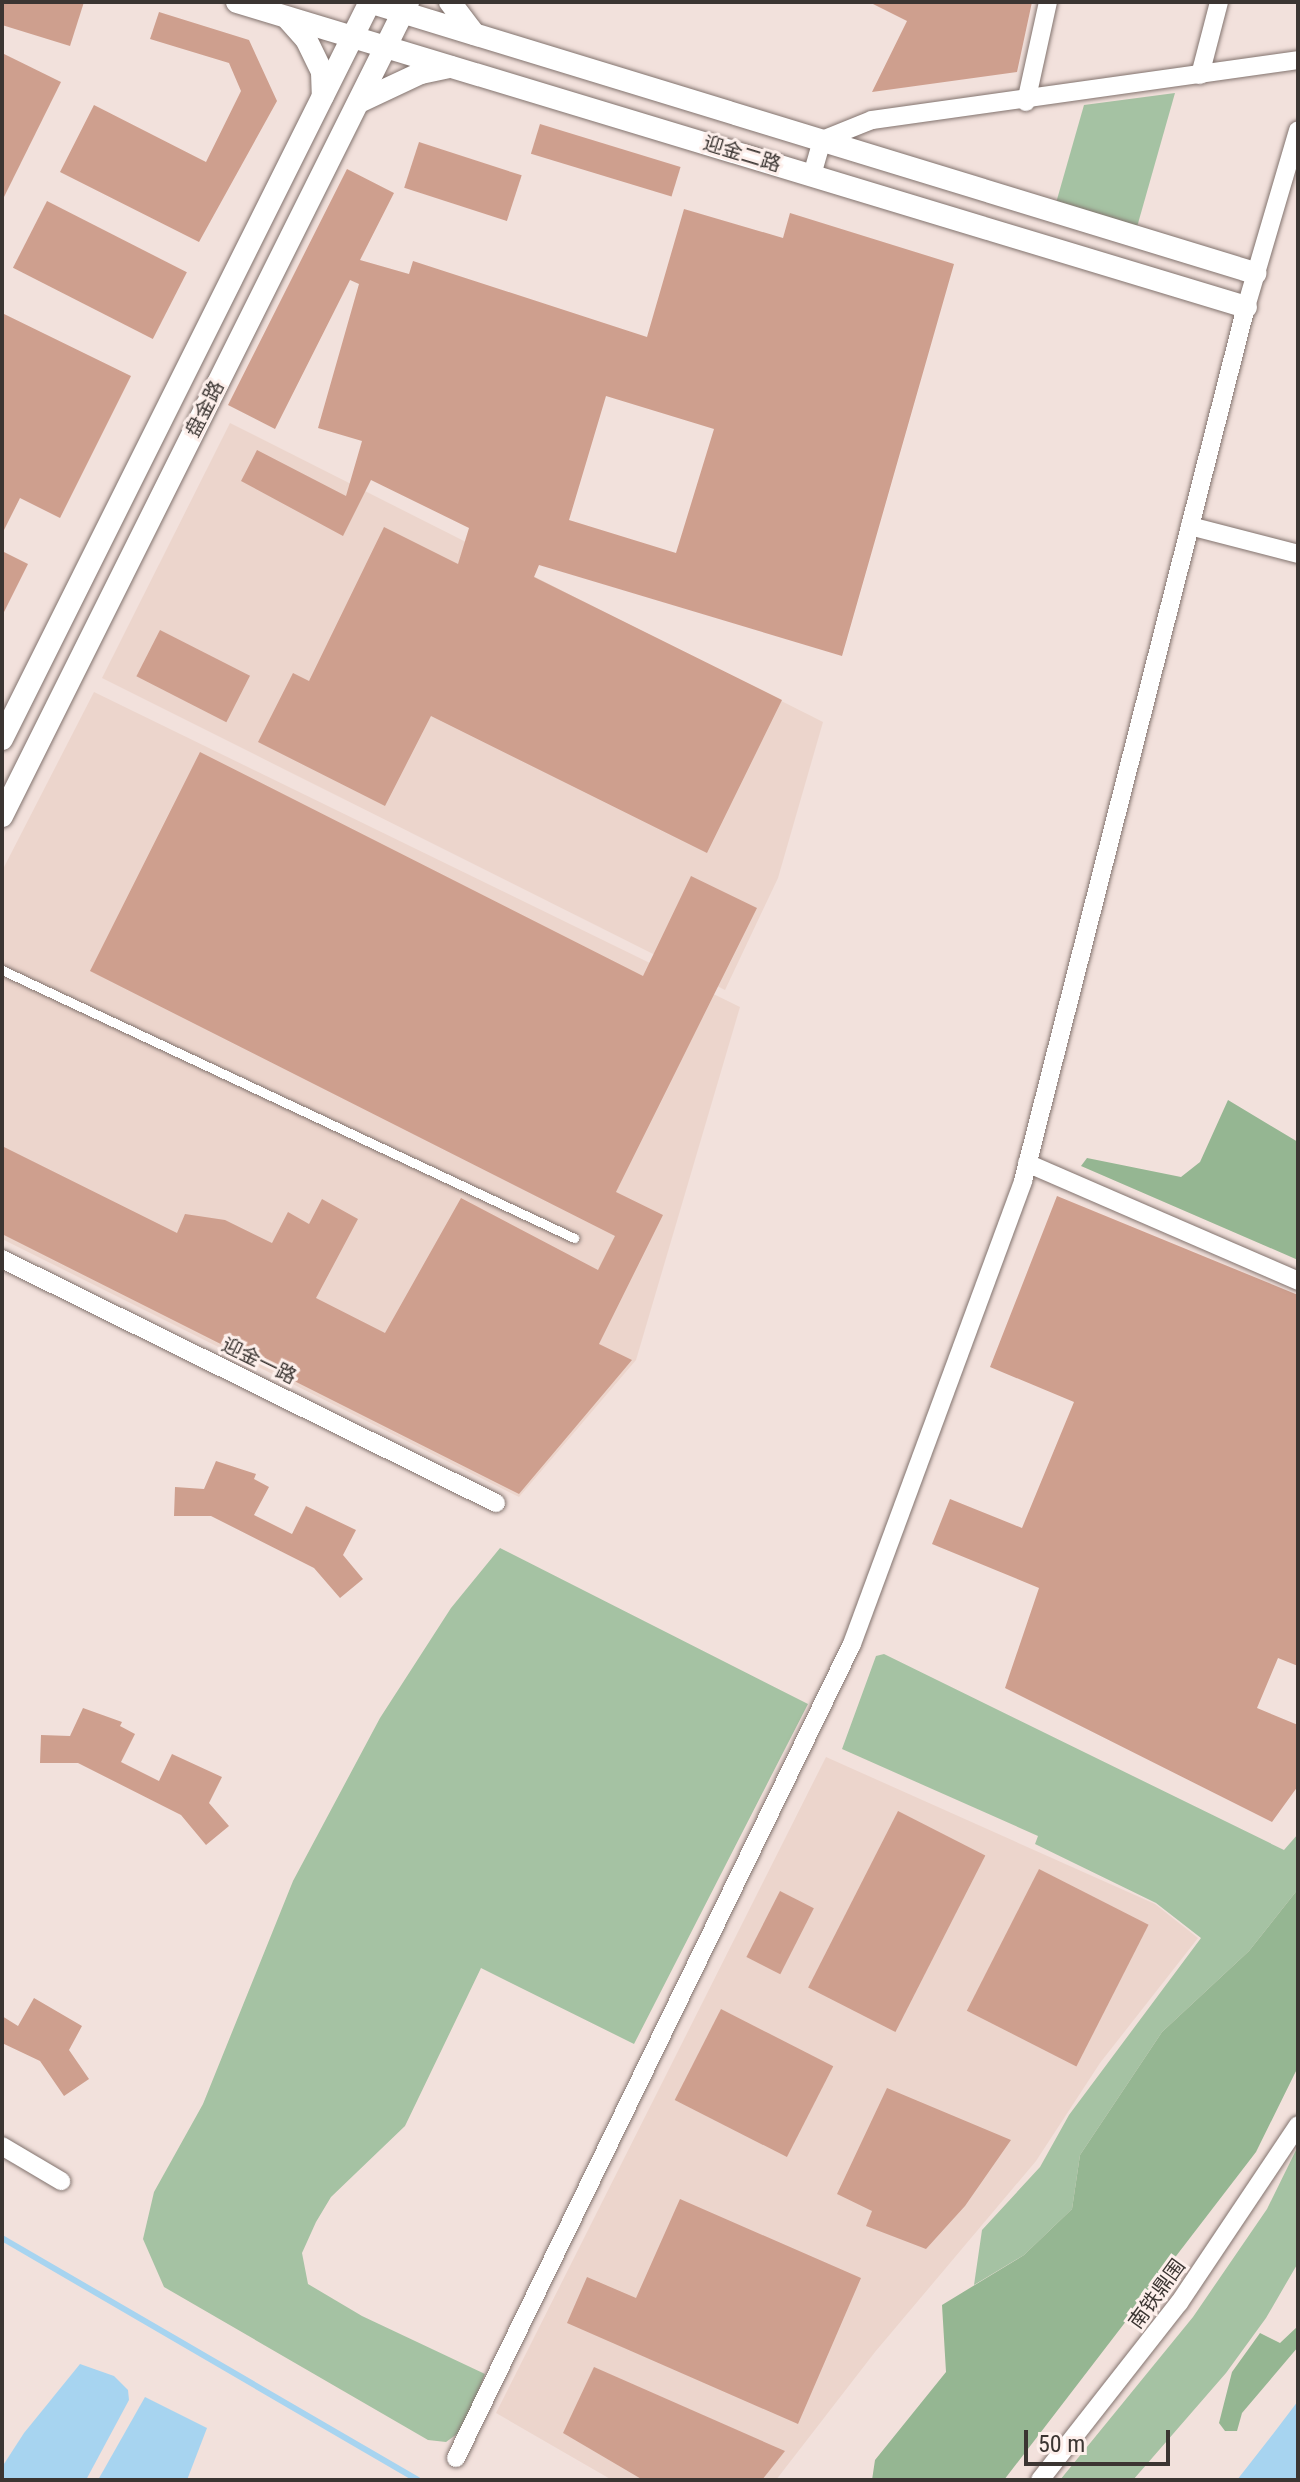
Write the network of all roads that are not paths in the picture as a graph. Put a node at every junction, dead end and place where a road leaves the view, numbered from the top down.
1 (237, 2) edge
2 (370, 2) edge
3 (450, 2) edge
4 (1048, 2) edge
5 (1219, 2) edge
6 (405, 7) edge
7 (287, 17) junction
8 (474, 34) junction
9 (353, 37) junction
10 (386, 46) junction
11 (1298, 60) edge
12 (454, 67) junction
13 (1200, 75) junction
14 (323, 96) junction
15 (359, 102) junction
16 (1026, 102) junction
17 (1298, 130) edge
18 (822, 140) junction
19 (812, 175) junction
20 (1255, 273) junction
21 (1246, 307) junction
22 (1190, 526) junction
23 (1298, 554) edge
24 (2, 739) edge
25 (2, 816) edge
26 (2, 970) edge
27 (1027, 1163) junction
28 (574, 1238) dead end
29 (2, 1259) edge
30 (1298, 1281) edge
31 (496, 1503) dead end
32 (1298, 2125) edge
33 (2, 2146) edge
34 (61, 2181) dead end
35 (456, 2458) dead end
36 (1040, 2480) edge

1 - 7 street, 迎金二路
2 - 6 street, 迎金二路
2 - 9 street, 盘金路
3 - 8 street
4 - 16 street
5 - 13 street
6 - 8 street, 迎金二路
6 - 10 street, 盘金路
7 - 9 street, 迎金二路
7 - 14 street
8 - 18 street, 迎金二路
9 - 10 street, 迎金二路
9 - 14 street, 盘金路
10 - 12 street, 迎金二路
10 - 15 street, 盘金路
11 - 13 street
12 - 15 street
12 - 19 street, 迎金二路
13 - 16 street
14 - 24 street, 盘金路
15 - 25 street, 盘金路
16 - 18 street
17 - 20 street
18 - 19 street
18 - 20 street, 迎金二路
19 - 21 street, 迎金二路
20 - 21 street
21 - 22 street
22 - 23 street
22 - 27 street
26 - 28 lane
27 - 30 street
27 - 35 street
29 - 31 street, 迎金一路
32 - 36 street, 南铁鼎围
33 - 34 street

